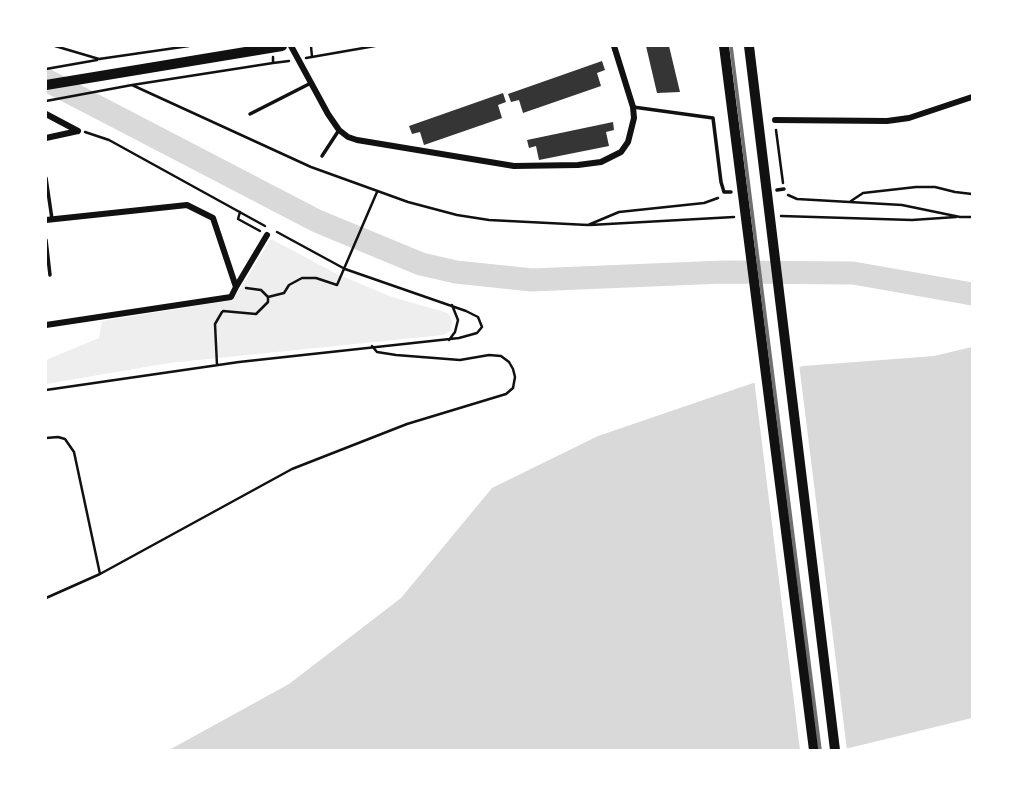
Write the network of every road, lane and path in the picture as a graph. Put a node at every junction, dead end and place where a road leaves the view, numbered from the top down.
1 (55, 46) edge
2 (189, 46) edge
3 (282, 46) edge
4 (291, 46) edge
5 (310, 46) edge
6 (375, 46) edge
7 (614, 46) edge
8 (724, 46) edge
9 (749, 46) edge
10 (99, 60) junction
11 (274, 63) dead end
12 (46, 69) edge
13 (312, 83) junction
14 (46, 85) edge
15 (132, 85) junction
16 (972, 97) edge
17 (46, 101) edge
18 (633, 107) junction
19 (46, 114) edge
20 (250, 114) dead end
21 (775, 120) joint
22 (338, 130) junction
23 (78, 131) junction
24 (46, 138) edge
25 (322, 156) dead end
26 (46, 178) edge
27 (784, 189) junction
28 (777, 190) dead end
29 (377, 192) junction
30 (724, 192) junction
31 (731, 192) dead end
32 (972, 194) edge
33 (851, 201) junction
34 (240, 212) junction
35 (737, 216) dead end
36 (960, 217) junction
37 (972, 217) edge
38 (49, 219) edge
39 (773, 220) junction
40 (588, 225) junction
41 (267, 235) joint
42 (46, 240) edge
43 (345, 269) junction
44 (50, 275) dead end
45 (236, 287) junction
46 (231, 297) junction
47 (268, 297) junction
48 (452, 305) junction
49 (223, 311) junction
50 (46, 325) edge
51 (449, 340) junction
52 (372, 346) junction
53 (217, 365) junction
54 (46, 390) edge
55 (46, 438) edge
56 (100, 574) junction
57 (46, 598) edge
58 (814, 751) edge
59 (835, 751) edge

1 - 10 path
2 - 10 path
3 - 14 main road
4 - 13 street
5 - 6 path
7 - 18 street
8 - 58 main road
9 - 39 main road
10 - 12 path
11 - 15 path
13 - 20 lane
13 - 22 street
15 - 17 path
15 - 29 path
16 - 21 street
18 - 22 street
18 - 30 lane
19 - 23 street
21 - 27 path
22 - 25 lane
23 - 24 street
23 - 34 path
26 - 38 lane
27 - 28 lane
27 - 33 path
29 - 40 path
29 - 43 path
30 - 31 lane
30 - 40 path
32 - 33 path
33 - 36 path
34 - 41 path
34 - 43 path
35 - 40 path
36 - 37 path
36 - 39 path
38 - 45 street
39 - 59 main road
41 - 45 street
42 - 44 lane
43 - 47 path
43 - 48 path
45 - 46 street
45 - 47 path
46 - 49 path
46 - 50 street
47 - 49 path
48 - 51 path
48 - 51 path
49 - 53 path
51 - 52 path
52 - 53 path
52 - 56 path
53 - 54 path
55 - 56 path
56 - 57 path

